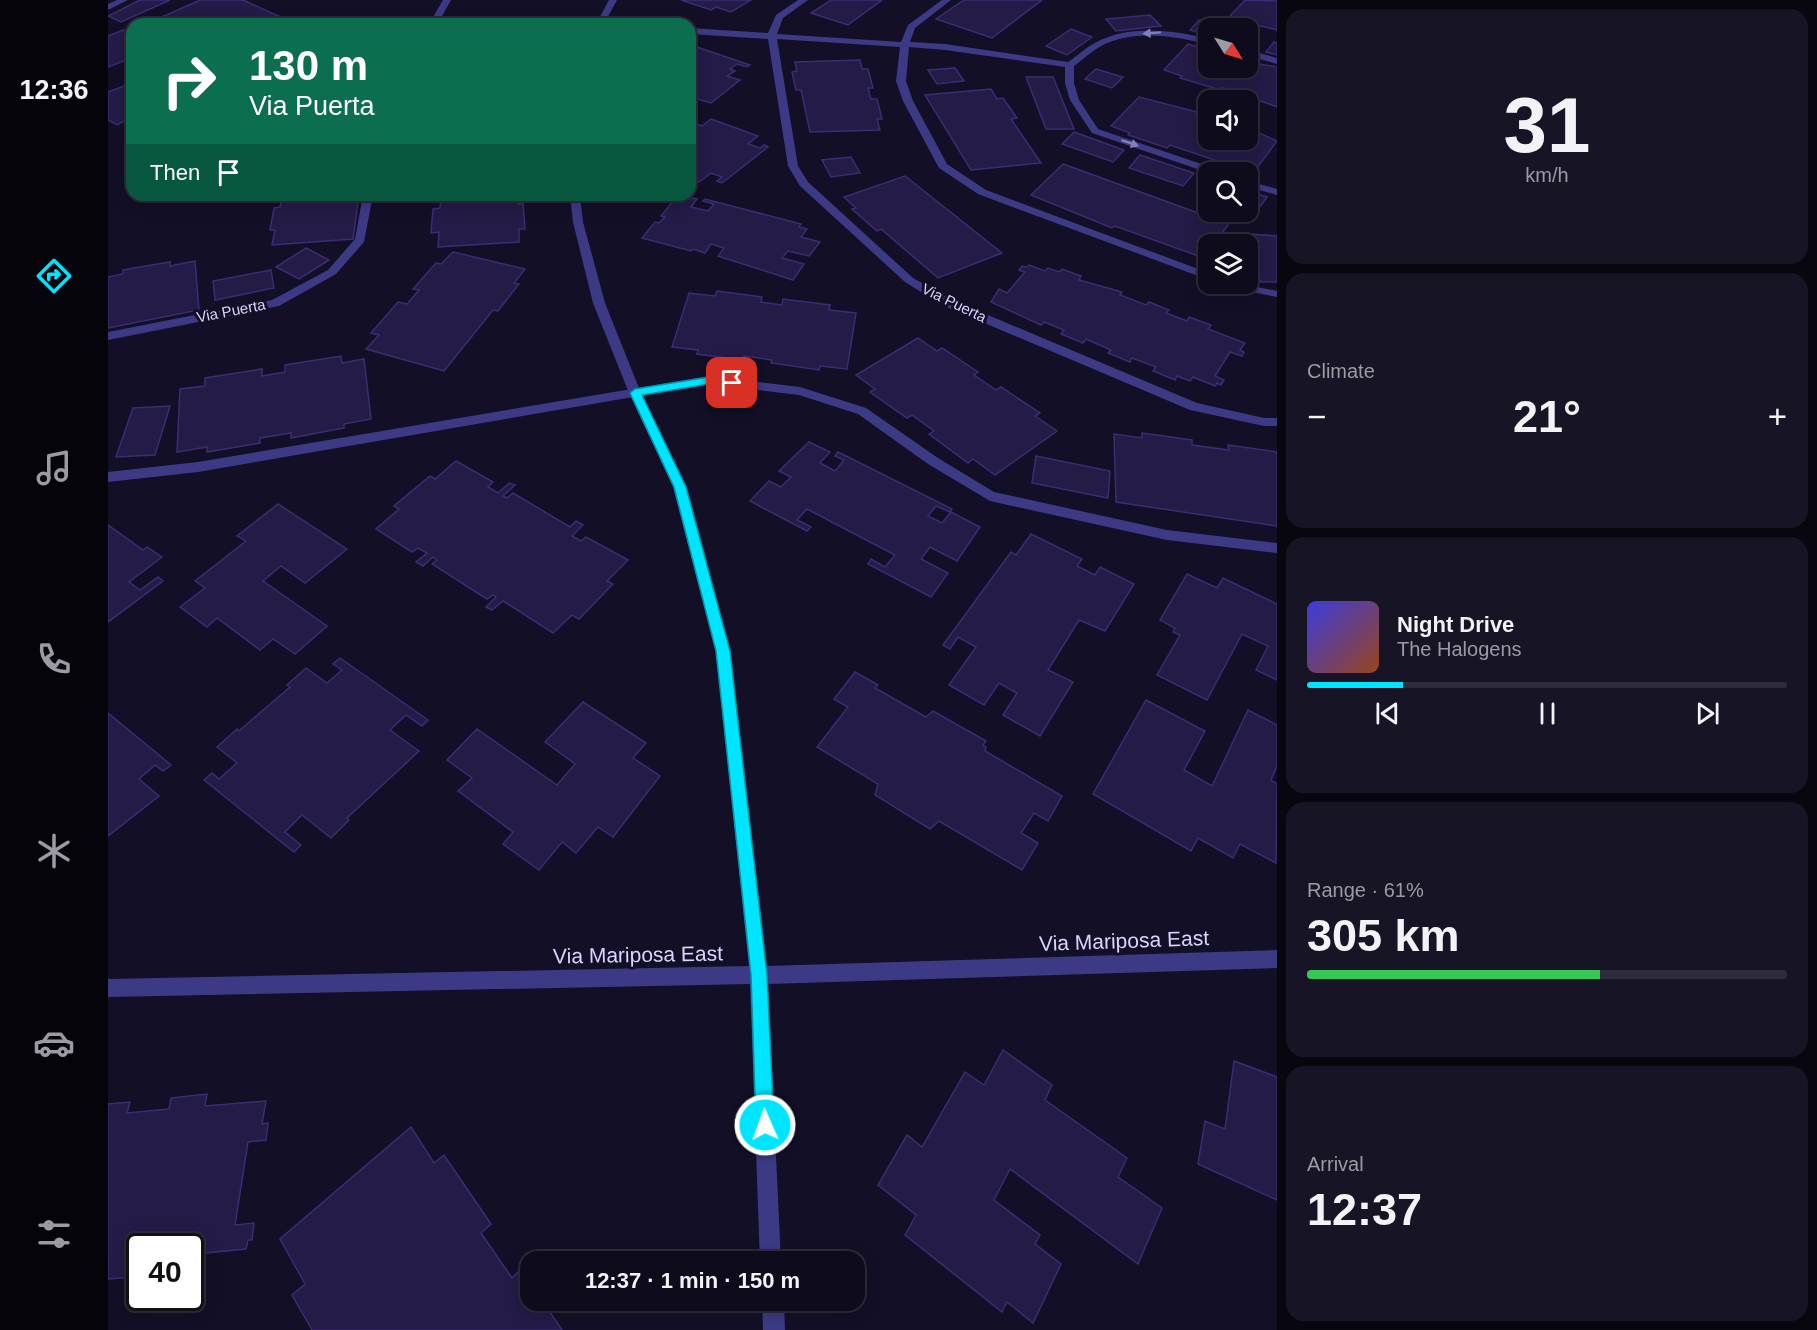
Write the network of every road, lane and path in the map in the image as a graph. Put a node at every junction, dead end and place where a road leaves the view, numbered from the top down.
1 (124, 0) edge
2 (447, 0) edge
3 (613, 0) edge
4 (804, 0) edge
5 (947, 0) edge
6 (108, 7) edge
7 (436, 18) edge
8 (603, 18) edge
9 (696, 31) edge
10 (771, 35) junction
11 (1198, 40) edge
12 (905, 44) junction
13 (1258, 55) edge
14 (1277, 61) edge
15 (1070, 65) junction
16 (1198, 166) edge
17 (1258, 187) edge
18 (1277, 192) edge
19 (367, 201) edge
20 (576, 201) edge
21 (1198, 273) edge
22 (1258, 290) edge
23 (1277, 294) edge
24 (108, 336) edge
25 (635, 393) junction
26 (1277, 422) edge
27 (108, 477) edge
28 (1277, 548) edge
29 (1277, 959) edge
30 (759, 975) junction
31 (108, 988) edge
32 (771, 1251) edge
33 (773, 1311) edge
34 (774, 1330) edge

1 - 6 street
2 - 7 street
3 - 8 street
4 - 10 street
5 - 12 street
9 - 10 street
10 - 12 street
10 - 26 street, Via Puerta
11 -> 15 street
12 - 15 street
12 - 21 street
13 - 14 street
15 -> 16 street
17 - 18 street
19 - 24 street, Via Puerta
20 - 25 street
22 - 23 street
25 - 27 street
25 - 28 street
25 - 30 street
29 - 30 street, Via Mariposa East
30 - 31 street, Via Mariposa East
30 - 32 street
33 - 34 street

